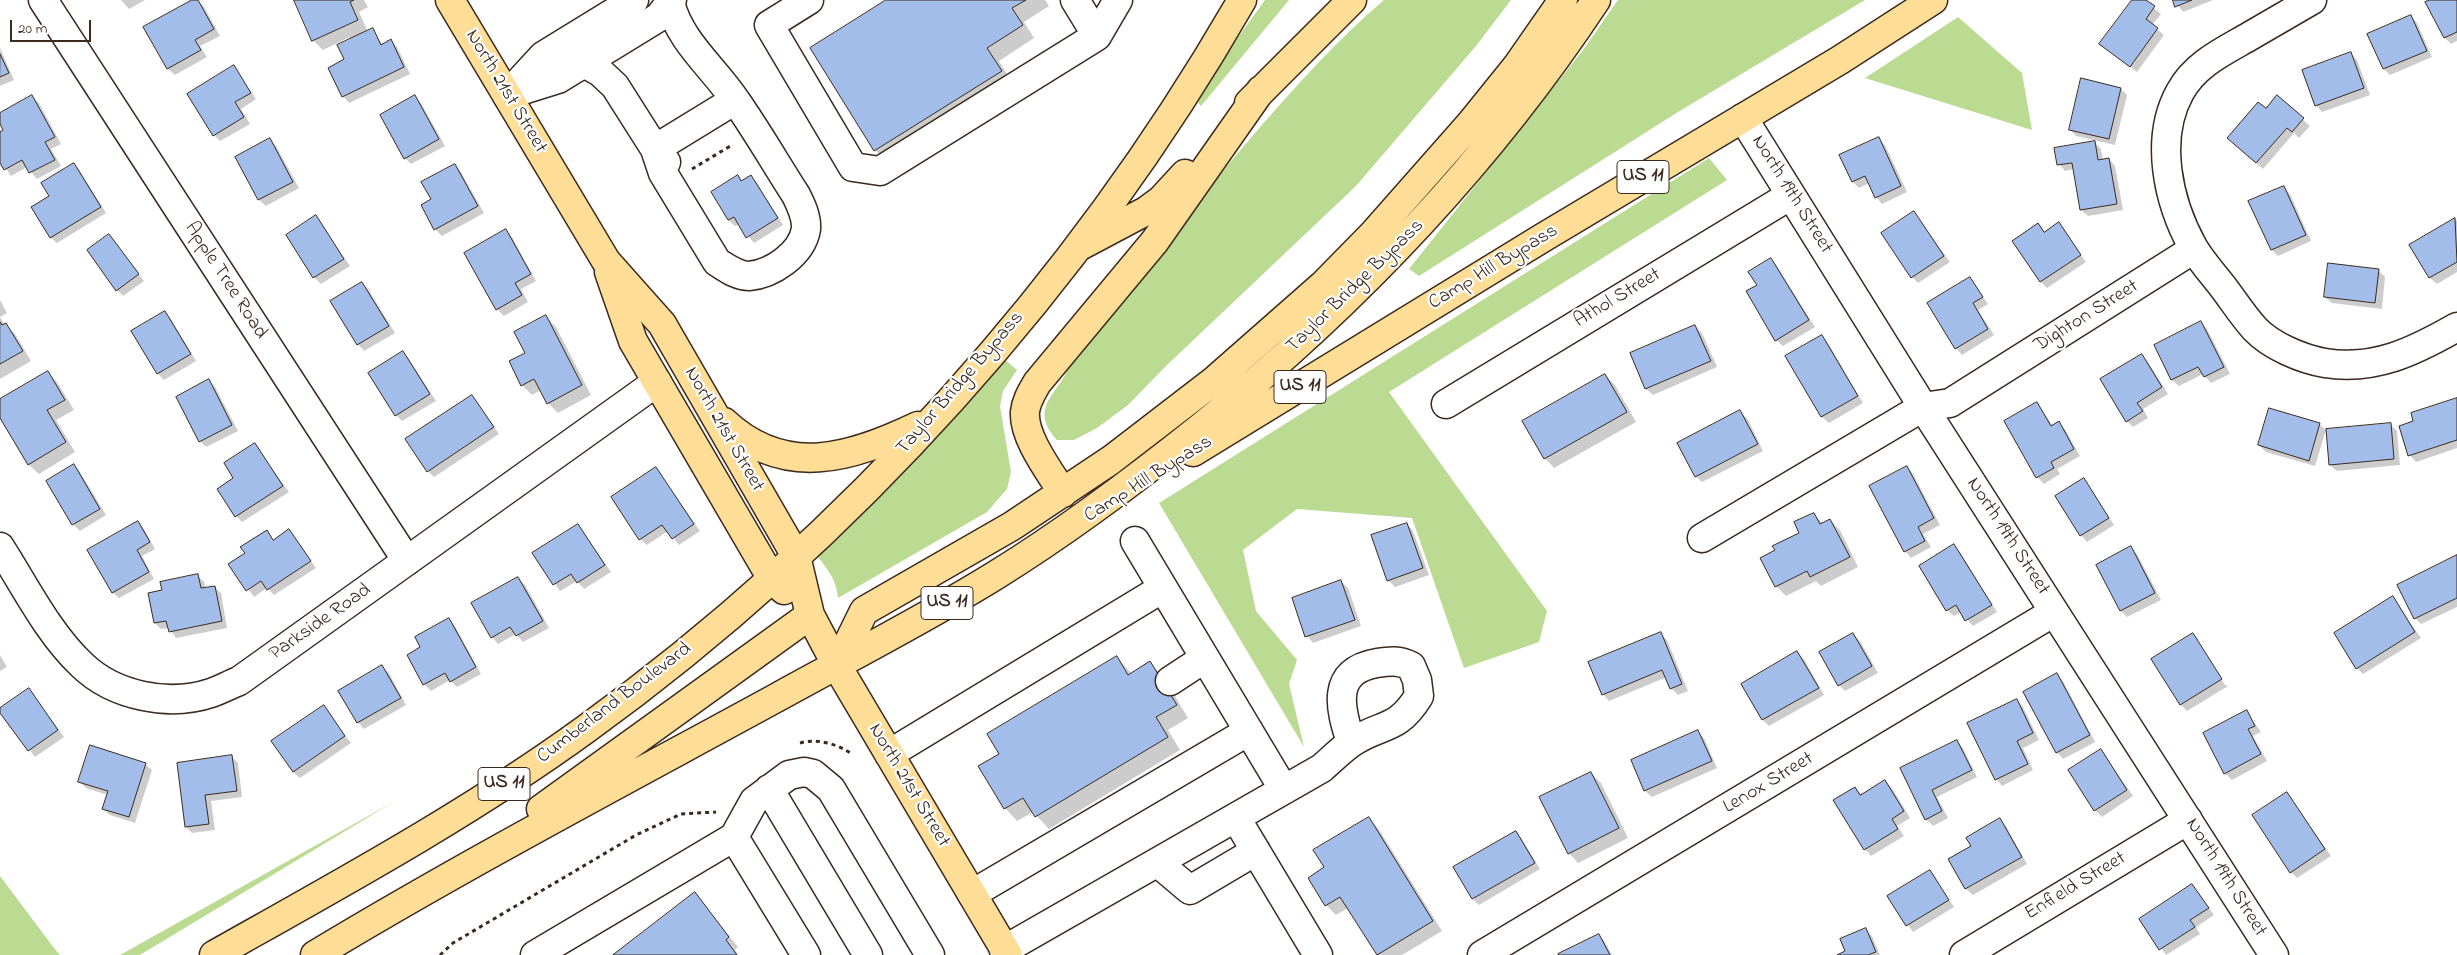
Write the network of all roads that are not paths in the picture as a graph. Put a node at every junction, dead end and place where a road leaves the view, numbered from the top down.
1 (43, 0) edge
2 (450, 0) edge
3 (634, 0) edge
4 (809, 0) edge
5 (1075, 0) edge
6 (1118, 0) edge
7 (1242, 0) edge
8 (1352, 0) edge
9 (1564, 0) edge
10 (1596, 0) edge
11 (1933, 0) edge
12 (2312, 0) edge
13 (671, 1) edge
14 (1097, 36) junction
15 (584, 62) junction
16 (1261, 90) junction
17 (508, 94) junction
18 (742, 110) junction
19 (1742, 118) junction
20 (655, 149) junction
21 (1791, 195) junction
22 (1076, 248) junction
23 (2194, 249) junction
24 (606, 261) junction
25 (2457, 327) edge
26 (657, 382) junction
27 (1446, 404) dead end
28 (1923, 407) junction
29 (713, 412) junction
30 (933, 419) junction
31 (1063, 493) junction
32 (1055, 537) junction
33 (1702, 538) dead end
34 (1135, 541) dead end
35 (0, 547) edge
36 (796, 556) junction
37 (407, 561) junction
38 (772, 579) junction
39 (1163, 588) junction
40 (2054, 612) junction
41 (810, 616) junction
42 (1205, 658) junction
43 (837, 666) junction
44 (1170, 681) dead end
45 (1249, 731) junction
46 (1351, 742) dead end
47 (889, 754) junction
48 (769, 789) junction
49 (1284, 790) junction
50 (1236, 818) junction
51 (2188, 820) junction
52 (734, 837) junction
53 (1256, 851) junction
54 (1158, 863) junction
55 (444, 879) junction
56 (972, 894) junction
57 (1006, 952) edge
58 (214, 955) edge
59 (315, 955) edge
60 (535, 955) edge
61 (806, 955) edge
62 (868, 955) edge
63 (930, 955) edge
64 (1318, 955) edge
65 (1482, 955) edge
66 (1964, 955) edge
67 (2274, 955) edge

1 - 37 street, Apple Tree Road
2 - 17 main road, North 21st Street
3 - 17 street
4 - 14 street
5 - 14 street
6 - 14 street
7 - 22 main road, Taylor Bridge Bypass
8 - 16 main road, US 11
9 - 31 main road
10 - 32 main road, Taylor Bridge Bypass
11 - 19 main road, Camp Hill Bypass / US 11
12 - 23 street
13 - 15 street
13 - 18 street
15 - 17 street
15 - 20 street
16 - 22 main road, US 11
16 - 31 main road
17 - 24 main road, North 21st Street
18 - 20 street
18 - 20 street
19 - 21 street, North 19th Street
19 - 32 main road, Camp Hill Bypass / US 11
21 - 27 street, Athol Street
21 - 28 street, North 19th Street
22 - 30 main road, Taylor Bridge Bypass / US 11
23 - 25 street
23 - 28 street, Dighton Street
24 - 26 main road, North 21st Street
24 - 29 main road, North 21st Street
26 - 37 street, Parkside Road
26 - 38 main road, North 21st Street
28 - 33 street, Dighton Street
28 - 40 street, North 19th Street
29 - 30 main road
29 - 36 main road, North 21st Street
30 - 36 main road, Taylor Bridge Bypass / US 11
31 - 43 main road
32 - 43 main road, Taylor Bridge Bypass / US 11
34 - 39 street
35 - 37 street, Parkside Road
36 - 38 main road, Cumberland Boulevard / US 11
36 - 41 main road, North 21st Street
38 - 41 main road, North 21st Street
38 - 58 main road, Cumberland Boulevard / US 11
39 - 42 street
39 - 47 street
40 - 51 street, North 19th Street
40 - 65 street, Lenox Street
41 - 43 main road, North 21st Street
41 - 55 main road
42 - 44 street
42 - 45 street
43 - 47 main road, North 21st Street
43 - 55 main road, US 11
45 - 49 street
45 - 56 street
46 - 49 street
47 - 56 main road, North 21st Street
48 - 52 street
48 - 62 street
48 - 63 street
49 - 50 street
50 - 53 street
50 - 54 street
51 - 66 street, Enfield Street
51 - 67 street, North 19th Street
52 - 60 street
52 - 61 street
53 - 54 street
53 - 64 street
54 - 57 street
55 - 59 main road, US 11
56 - 57 main road, North 21st Street

